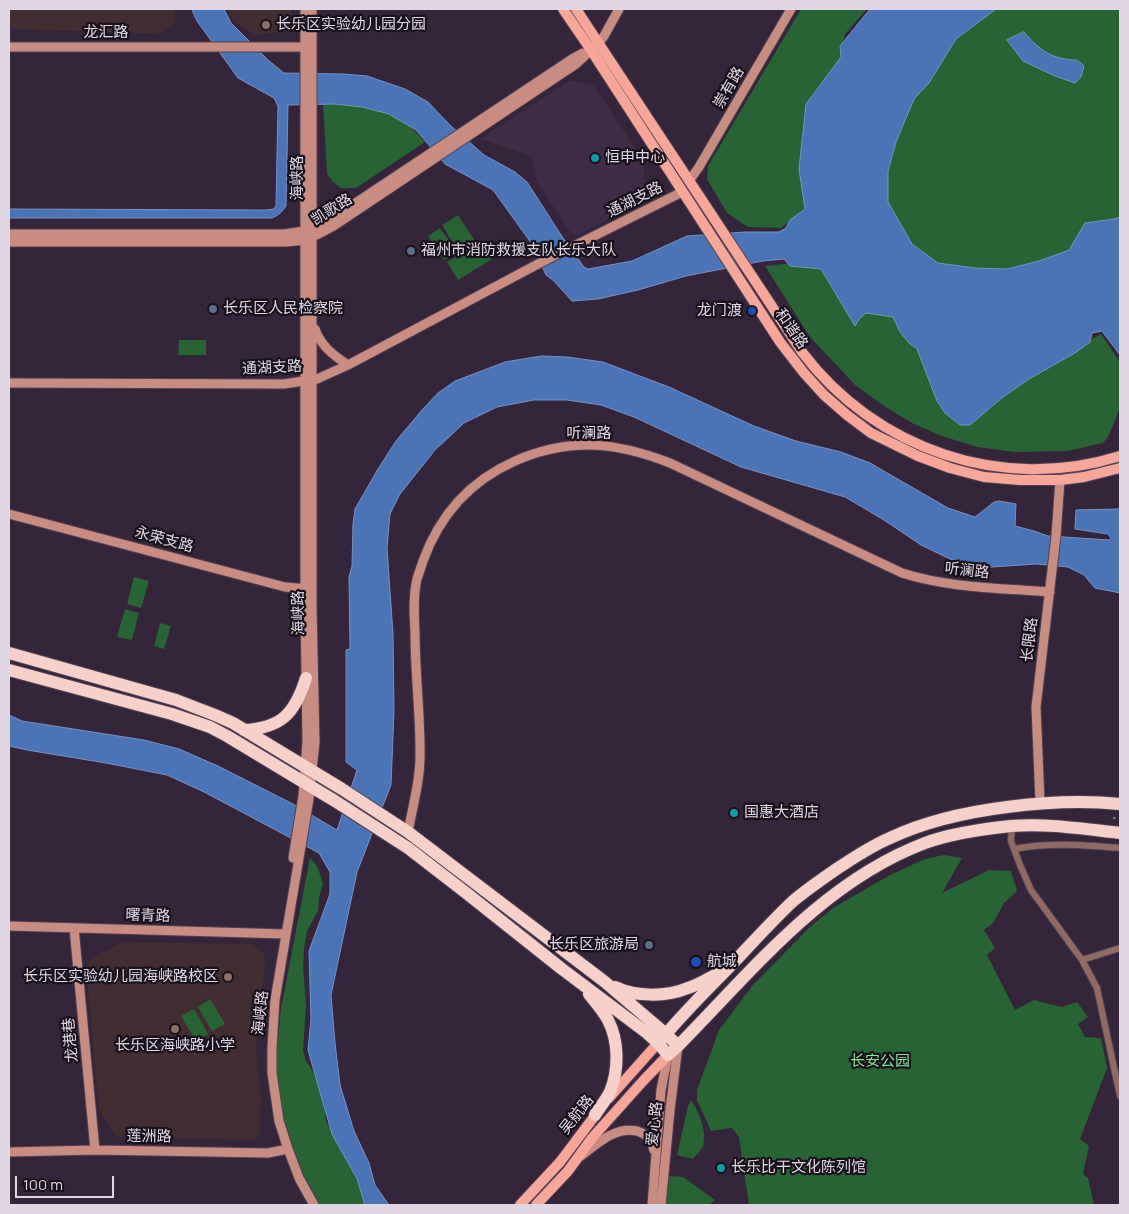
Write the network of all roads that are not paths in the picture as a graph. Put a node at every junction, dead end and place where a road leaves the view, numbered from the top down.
1 (305, 9) edge
2 (312, 9) edge
3 (563, 9) edge
4 (576, 9) edge
5 (619, 9) edge
6 (791, 9) edge
7 (595, 46) junction
8 (9, 47) edge
9 (309, 47) junction
10 (688, 180) junction
11 (684, 194) junction
12 (9, 234) edge
13 (308, 235) junction
14 (9, 242) edge
15 (312, 324) junction
16 (348, 365) junction
17 (309, 380) junction
18 (9, 383) edge
19 (1120, 456) edge
20 (1113, 466) edge
21 (1060, 480) junction
22 (9, 514) edge
23 (308, 589) junction
24 (1050, 592) junction
25 (9, 653) edge
26 (9, 670) edge
27 (306, 678) junction
28 (244, 730) junction
29 (309, 769) junction
30 (307, 784) junction
31 (1040, 802) junction
32 (1120, 804) edge
33 (1012, 826) junction
34 (408, 832) junction
35 (1120, 833) edge
36 (1120, 848) edge
37 (1014, 849) junction
38 (9, 926) edge
39 (74, 928) junction
40 (284, 934) junction
41 (1120, 948) edge
42 (1082, 960) junction
43 (726, 970) junction
44 (578, 981) junction
45 (606, 982) junction
46 (696, 1000) junction
47 (711, 1012) junction
48 (662, 1038) junction
49 (678, 1046) junction
50 (668, 1055) junction
51 (616, 1090) junction
52 (1120, 1096) edge
53 (626, 1099) junction
54 (595, 1115) junction
55 (95, 1150) junction
56 (285, 1150) junction
57 (9, 1152) edge
58 (656, 1156) junction
59 (578, 1158) junction
60 (308, 1205) edge
61 (314, 1205) edge
62 (520, 1205) edge
63 (536, 1205) edge
64 (652, 1205) edge
65 (661, 1205) edge

1 - 9 street, 海峡路
2 - 9 street, 海峡路
3 - 7 main road, 和谐路
4 - 7 main road, 和谐路
5 - 7 street
6 - 10 street, 崇有路
7 - 10 main road, 和谐路
7 - 11 main road, 和谐路
7 - 13 street, 凯歌路
8 - 9 street, 龙汇路
9 - 13 street, 海峡路
10 - 20 main road, 和谐路
11 - 16 street, 通湖支路
11 - 21 main road, 和谐路
12 - 13 street, 凯歌路
13 - 14 street, 凯歌路
13 - 15 street, 海峡路
13 - 17 street, 海峡路
15 - 16 street
15 - 17 street, 海峡路
16 - 17 street, 通湖支路
17 - 18 street, 通湖支路
17 - 23 street, 海峡路
19 - 20 main road, 和谐路
20 - 21 main road, 和谐路
21 - 24 street, 长限路
22 - 23 street, 永荣支路
23 - 27 street, 海峡路
23 - 29 street, 海峡路
24 - 31 street, 长限路
24 - 34 street, 听澜路
25 - 28 highway
26 - 30 highway
27 - 28 highway
27 - 29 street, 海峡路
28 - 29 highway
29 - 30 street, 海峡路
29 - 34 highway
30 - 40 street, 海峡路
30 - 44 highway
31 - 32 highway
31 - 43 highway
33 - 35 highway
33 - 37 street
33 - 47 highway
34 - 45 highway
36 - 37 street
37 - 42 street
38 - 39 street, 曙青路
39 - 40 street, 曙青路
39 - 55 street, 龙港巷
40 - 56 street, 海峡路
41 - 42 street
42 - 52 street
43 - 45 highway
43 - 46 highway
44 - 48 highway
44 - 54 highway
45 - 48 highway
46 - 47 highway
46 - 48 highway
47 - 49 highway
48 - 49 highway
48 - 50 highway
48 - 51 main road, 吴航路
49 - 50 highway
49 - 65 street, 爱心路
50 - 53 main road, 吴航路
50 - 58 street
51 - 53 main road
51 - 54 main road, 吴航路
53 - 59 main road, 吴航路
54 - 62 main road, 吴航路
55 - 56 street, 莲洲路
55 - 57 street, 莲洲路
56 - 60 street, 海峡路
56 - 61 street, 海峡路
58 - 59 street
58 - 64 street
59 - 63 main road, 吴航路

